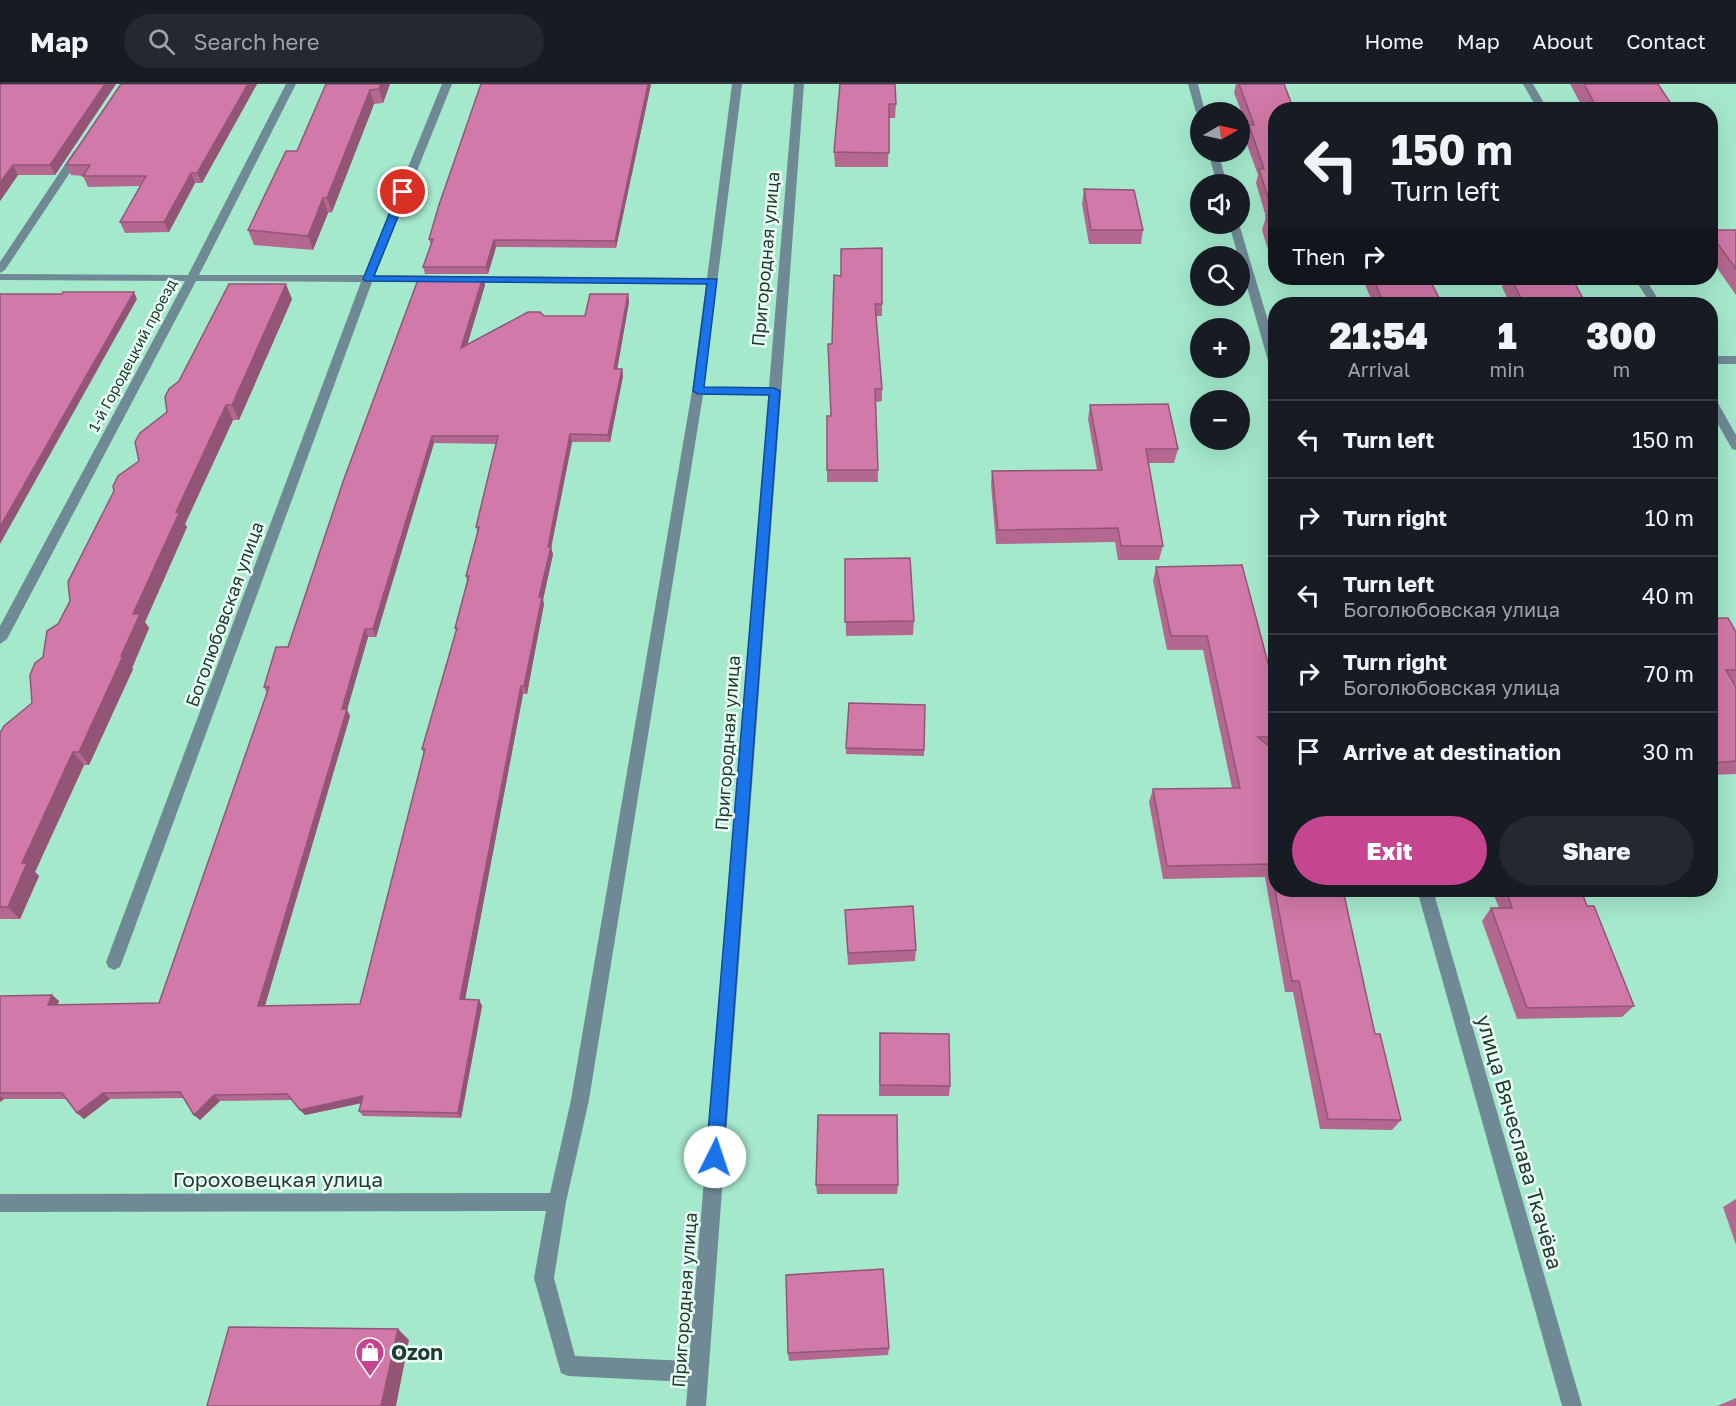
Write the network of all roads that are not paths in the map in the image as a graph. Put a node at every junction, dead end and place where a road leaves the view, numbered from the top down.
1 (291, 84) edge
2 (447, 84) edge
3 (737, 84) edge
4 (799, 84) edge
5 (1193, 84) edge
6 (1528, 84) edge
7 (1198, 102) edge
8 (1538, 102) edge
9 (85, 143) edge
10 (1237, 234) edge
11 (0, 270) edge
12 (0, 277) edge
13 (192, 278) junction
14 (368, 279) junction
15 (713, 281) junction
16 (1268, 338) edge
17 (1718, 360) edge
18 (1736, 360) edge
19 (698, 391) junction
20 (774, 391) junction
21 (1718, 413) edge
22 (1736, 446) edge
23 (0, 639) edge
24 (1427, 897) edge
25 (114, 962) dead end
26 (557, 1202) junction
27 (0, 1203) edge
28 (698, 1372) junction
29 (696, 1406) edge
30 (1572, 1406) edge

1 - 13 street, 1-й Городецкий проезд
2 - 14 street, Боголюбовская улица
3 - 15 street
4 - 20 street, Пригородная улица
5 - 7 street
6 - 8 street
9 - 11 street
10 - 16 street
12 - 13 street
13 - 14 street
13 - 23 street, 1-й Городецкий проезд
14 - 15 street
14 - 25 street, Боголюбовская улица
15 - 19 street
17 - 18 street
19 - 20 street
19 - 26 street
20 - 28 street, Пригородная улица
21 - 22 street
24 - 30 street, улица Вячеслава Ткачёва
26 - 27 street, Гороховецкая улица
26 - 28 street
28 - 29 street, Пригородная улица

